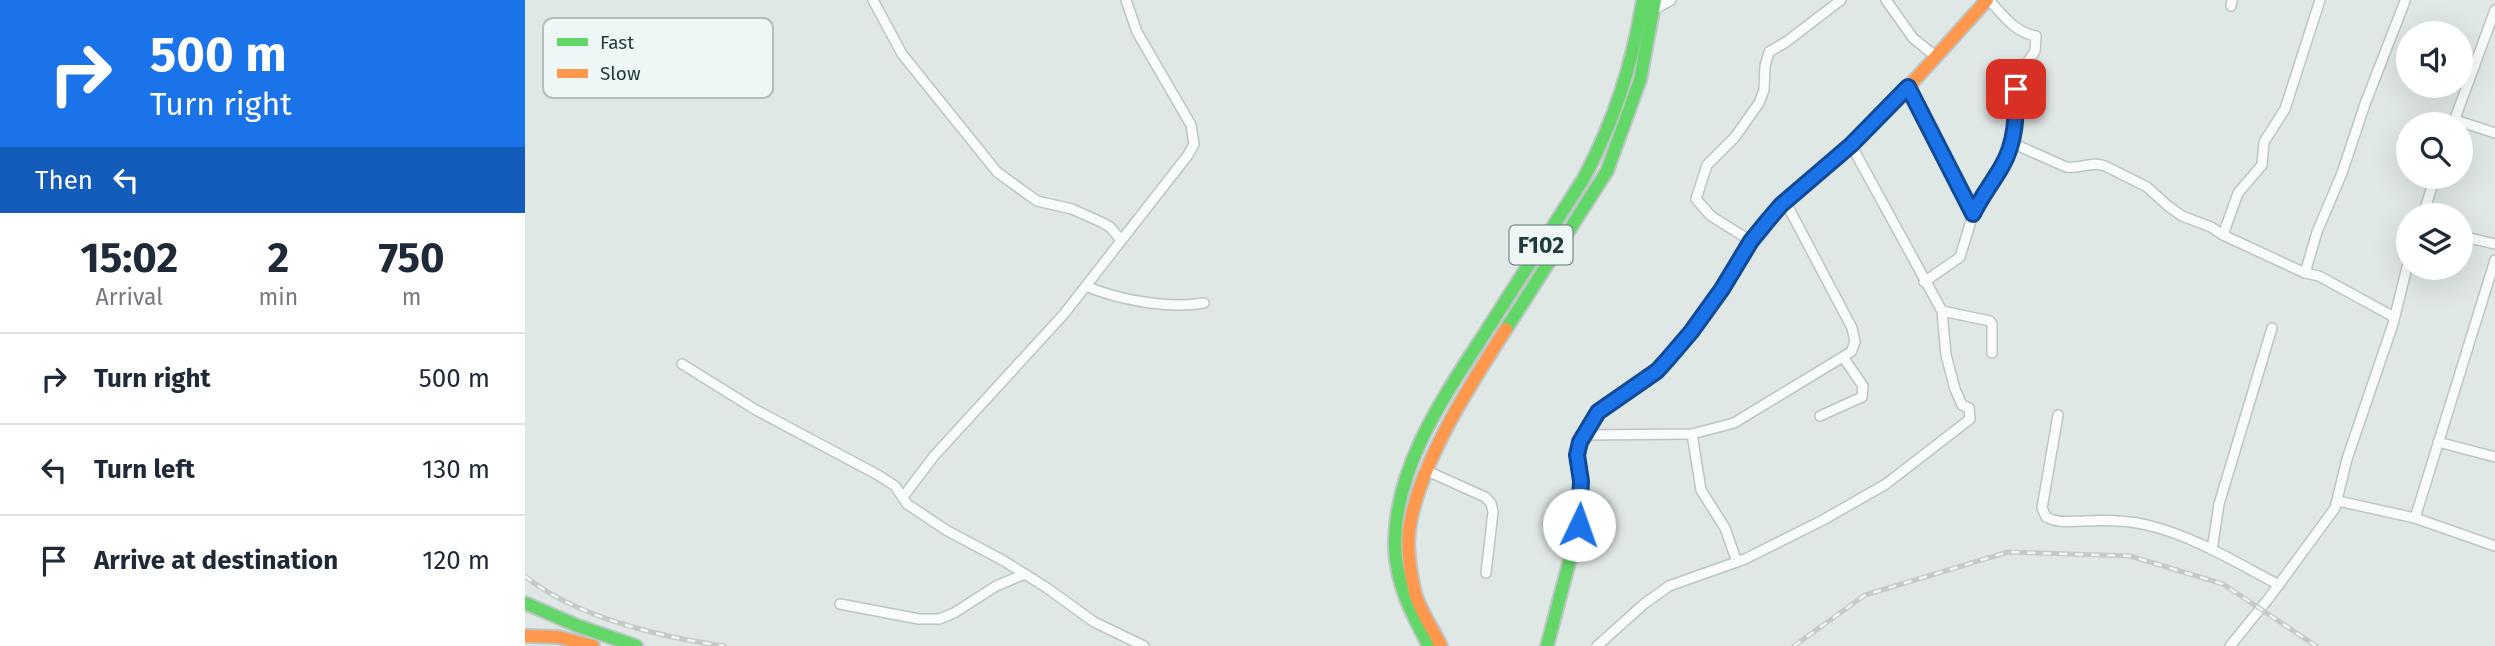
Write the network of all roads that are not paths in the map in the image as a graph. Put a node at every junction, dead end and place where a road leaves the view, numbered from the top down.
1 (873, 0) edge
2 (1126, 0) edge
3 (1643, 0) edge
4 (1671, 0) edge
5 (1841, 0) edge
6 (1886, 0) edge
7 (1988, 0) edge
8 (2320, 0) edge
9 (2405, 1) edge
10 (1655, 5) edge
11 (2495, 10) edge
12 (1935, 57) junction
13 (1908, 87) junction
14 (2458, 112) edge
15 (2473, 127) edge
16 (2495, 133) edge
17 (2012, 143) junction
18 (1851, 145) junction
19 (1786, 203) junction
20 (1973, 214) junction
21 (2223, 235) junction
22 (2473, 239) edge
23 (1121, 240) junction
24 (1751, 241) junction
25 (2495, 244) edge
26 (2495, 260) edge
27 (2305, 273) junction
28 (2404, 280) edge
29 (1924, 282) junction
30 (1086, 286) junction
31 (1204, 303) dead end
32 (1942, 311) junction
33 (2395, 317) junction
34 (2271, 328) dead end
35 (1992, 353) dead end
36 (1843, 357) junction
37 (682, 364) dead end
38 (2057, 415) dead end
39 (1820, 416) dead end
40 (1692, 434) junction
41 (1584, 435) junction
42 (2438, 442) junction
43 (2495, 457) edge
44 (1405, 476) junction
45 (1422, 477) junction
46 (903, 497) junction
47 (2338, 502) junction
48 (2415, 518) junction
49 (2495, 546) edge
50 (2212, 550) junction
51 (1737, 562) junction
52 (1486, 573) dead end
53 (1025, 574) junction
54 (2279, 585) junction
55 (525, 603) edge
56 (840, 604) dead end
57 (525, 636) edge
58 (593, 646) edge
59 (636, 646) edge
60 (1144, 646) edge
61 (1429, 646) edge
62 (1441, 646) edge
63 (1548, 646) edge
64 (1597, 646) edge
65 (2230, 646) edge

1 - 23 street
2 - 23 street
3 - 44 main road, F102
4 - 10 street
5 - 24 street
6 - 12 street
7 - 12 main road
7 - 17 street
8 - 21 street
9 - 27 street
10 - 45 main road, F102
11 - 14 street
12 - 13 main road
13 - 18 main road
13 - 20 street
15 - 16 street
17 - 20 street
17 - 21 street
18 - 19 main road
18 - 29 street
19 - 24 main road
19 - 36 street
20 - 29 street
21 - 27 street
22 - 25 street
23 - 30 street
24 - 41 main road
26 - 42 street
27 - 33 street
28 - 33 street
29 - 32 street
30 - 31 street
30 - 46 street
32 - 35 street
32 - 51 street
33 - 47 street
34 - 50 street
36 - 39 street
36 - 40 street
37 - 46 street
38 - 50 street
40 - 41 street
40 - 51 street
41 - 63 main road
42 - 43 street
42 - 48 street
44 - 45 main road
44 - 61 main road, F102
45 - 52 street
45 - 62 main road, F102
46 - 53 street
47 - 48 street
47 - 54 street
48 - 49 street
50 - 54 street
51 - 64 street
53 - 56 street
53 - 60 street
54 - 65 street
55 - 59 main road
57 - 58 main road

